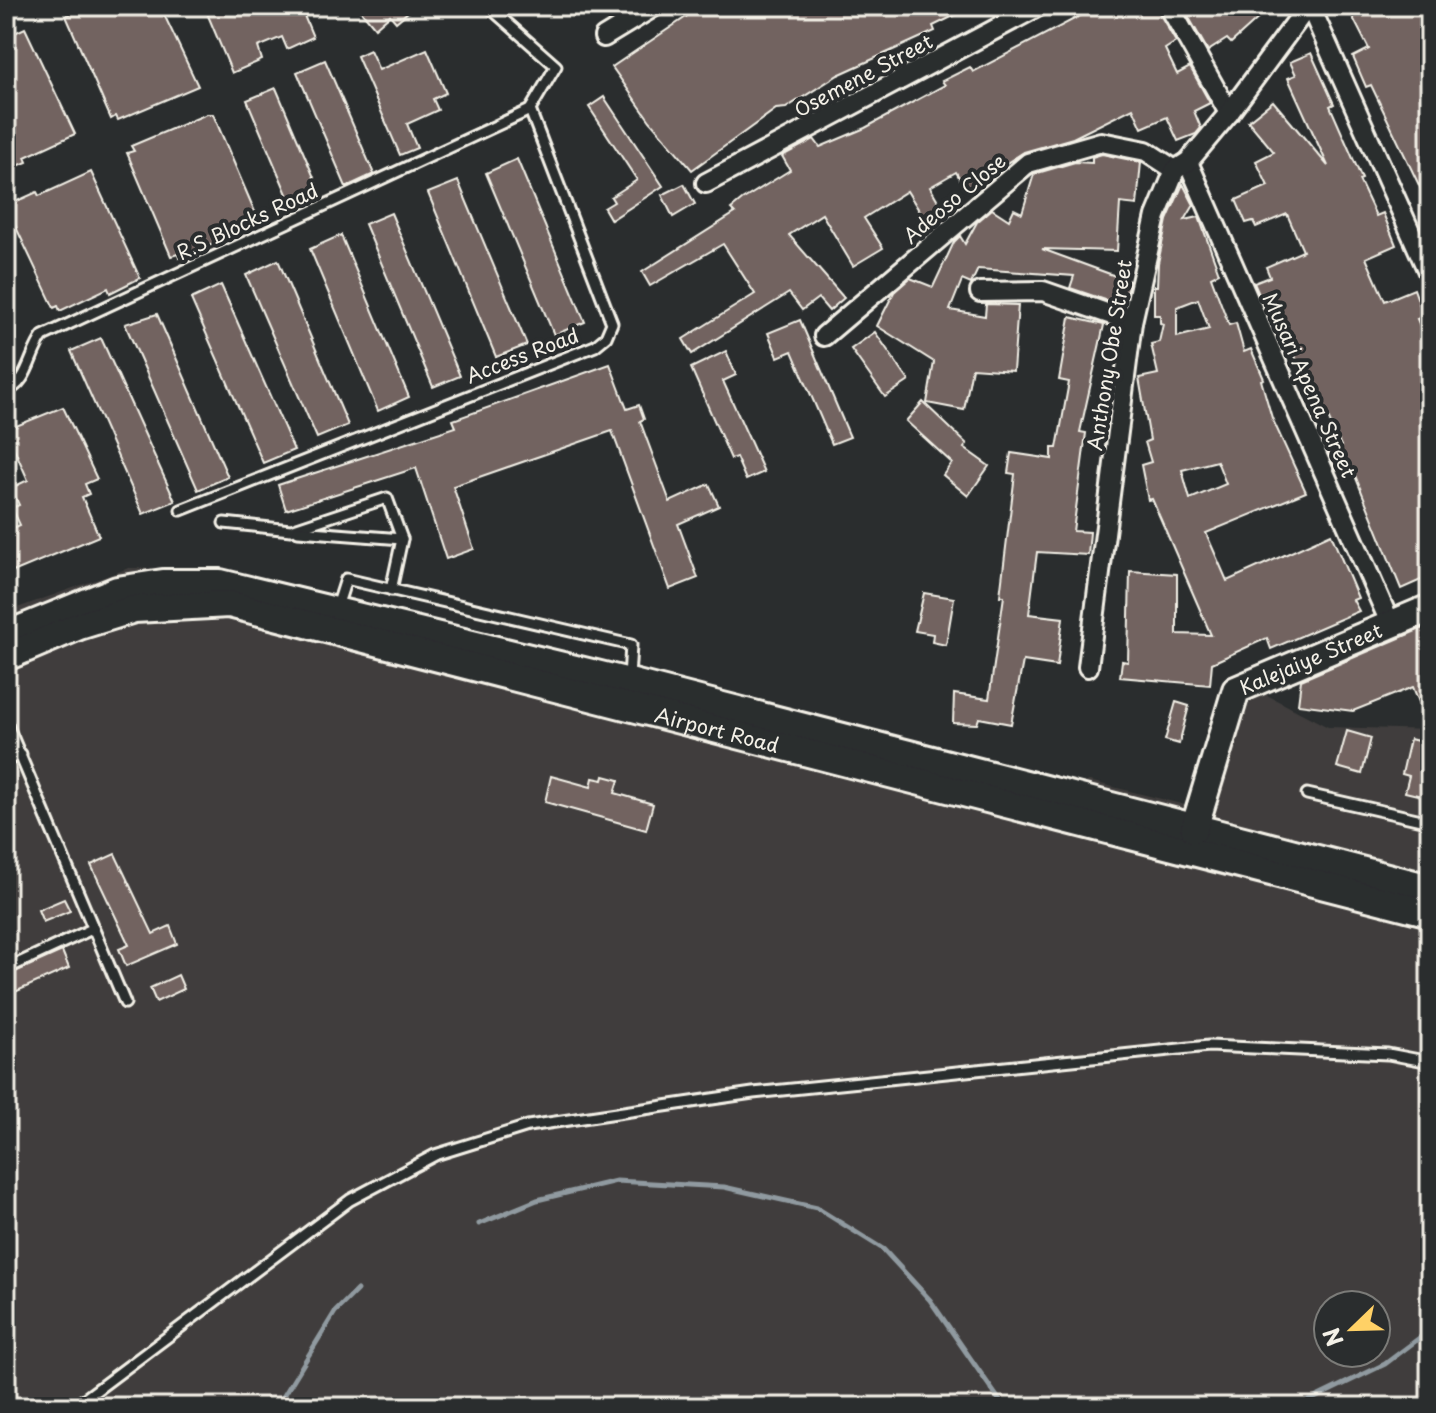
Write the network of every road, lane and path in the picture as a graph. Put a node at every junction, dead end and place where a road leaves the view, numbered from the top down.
1 (488, 6) edge
2 (655, 6) edge
3 (1039, 6) edge
4 (1169, 6) edge
5 (1309, 6) edge
6 (604, 37) dead end
7 (530, 110) junction
8 (1229, 113) junction
9 (1182, 166) junction
10 (706, 183) dead end
11 (1430, 276) edge
12 (980, 292) dead end
13 (1132, 322) junction
14 (824, 336) dead end
15 (6, 391) edge
16 (181, 510) dead end
17 (224, 523) dead end
18 (291, 530) junction
19 (402, 539) junction
20 (391, 590) junction
21 (1430, 608) edge
22 (336, 610) junction
23 (1391, 625) junction
24 (6, 635) edge
25 (6, 657) edge
26 (1088, 667) dead end
27 (629, 682) junction
28 (6, 722) edge
29 (21, 754) junction
30 (6, 761) edge
31 (1307, 794) dead end
32 (1430, 822) edge
33 (1194, 829) junction
34 (1430, 888) edge
35 (1430, 913) edge
36 (92, 929) junction
37 (6, 969) edge
38 (125, 1003) dead end
39 (1430, 1062) edge
40 (74, 1407) edge

1 - 7 lane
2 - 6 street
3 - 10 street, Osemene Street
4 - 8 street
5 - 8 street, Anthony Obe Street
5 - 11 street
7 - 15 lane, R.S Blocks Road
7 - 16 lane, Access Road
8 - 9 street, Anthony Obe Street
9 - 13 street, Anthony Obe Street
9 - 14 street, Adeoso Close
9 - 23 street, Musari Apena Street
12 - 13 street
13 - 26 street, Anthony Obe Street
17 - 18 lane
18 - 19 lane
18 - 19 lane
19 - 20 lane
20 - 22 lane
20 - 27 lane
21 - 23 main road, Kalejaiye Street
22 - 24 main road, Airport Road
22 - 27 main road, Airport Road
23 - 33 main road, Kalejaiye Street
25 - 35 main road, Airport Road
27 - 33 main road, Airport Road
28 - 29 lane
29 - 30 lane
29 - 36 lane
31 - 32 lane
33 - 34 main road, Airport Road
36 - 37 lane
36 - 38 lane
39 - 40 lane

